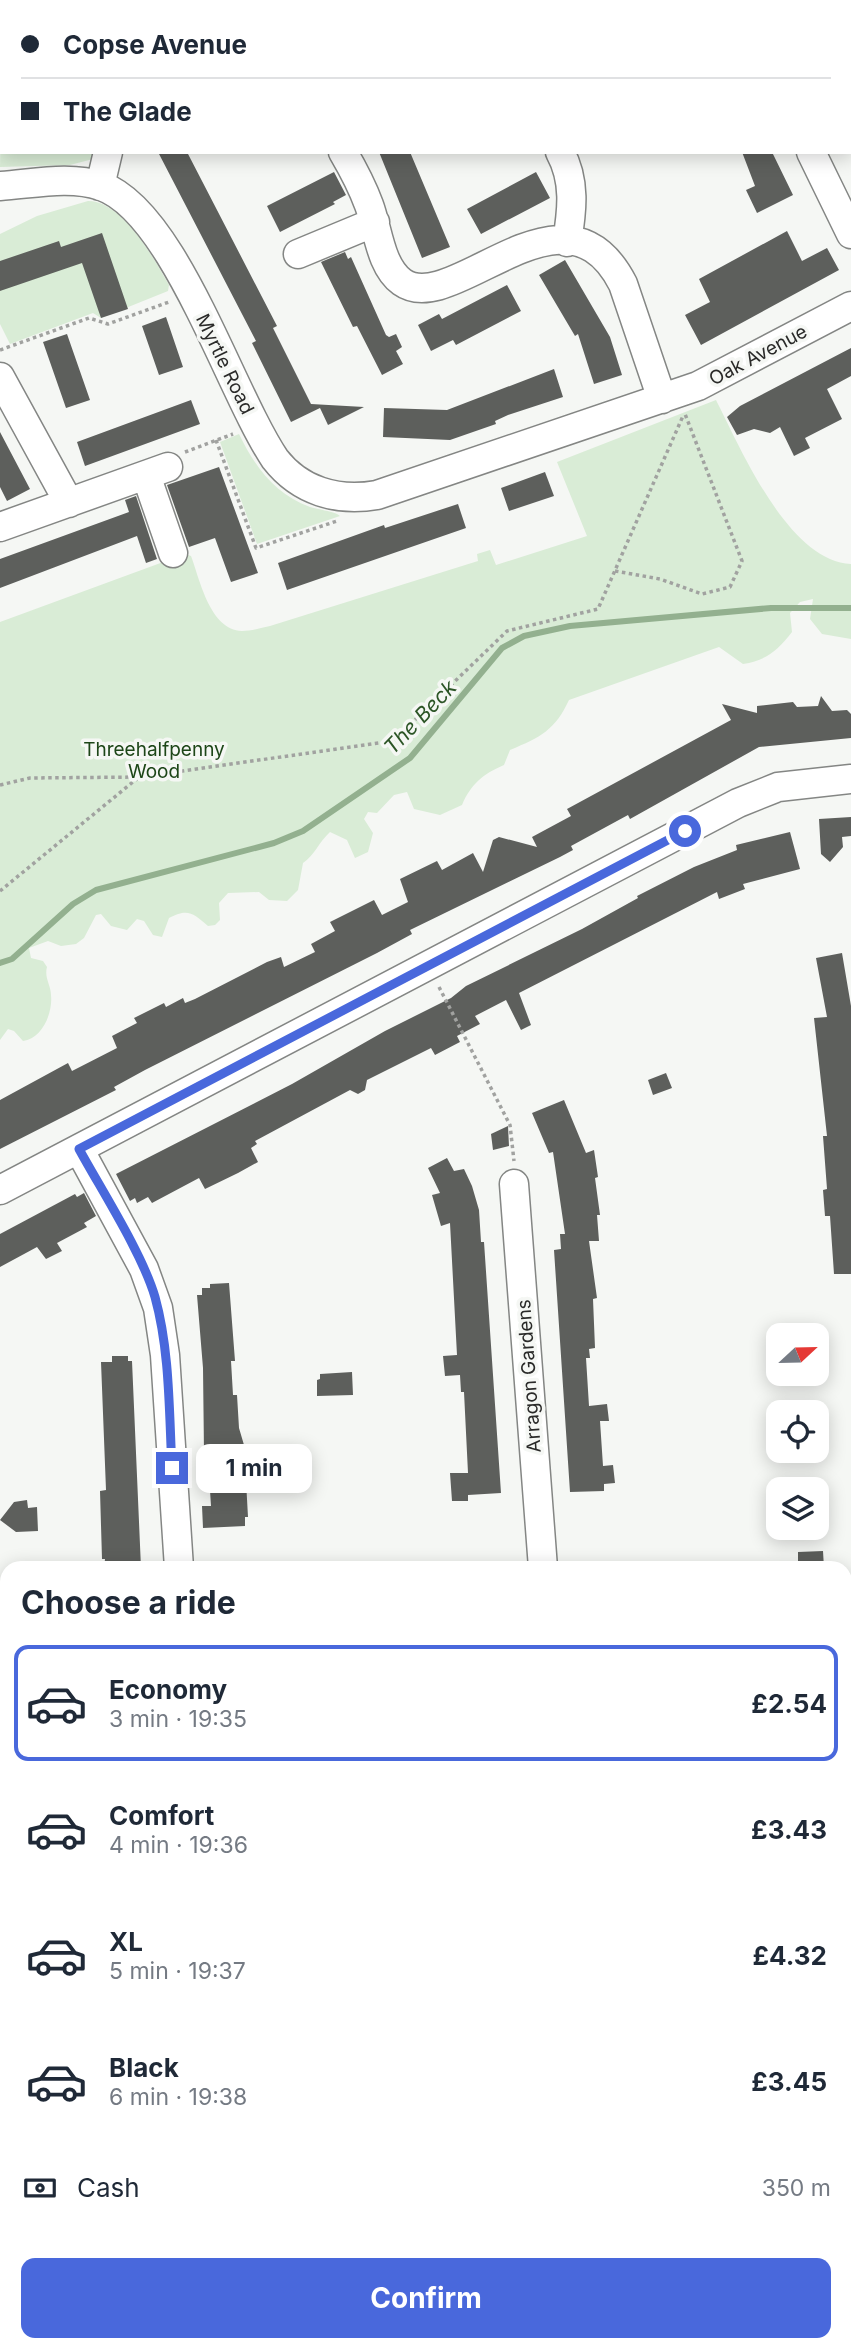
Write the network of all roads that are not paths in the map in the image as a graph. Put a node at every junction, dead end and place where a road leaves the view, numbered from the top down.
1 (108, 154) edge
2 (344, 154) edge
3 (561, 154) edge
4 (812, 154) edge
5 (0, 186) edge
6 (100, 186) junction
7 (375, 222) junction
8 (851, 234) edge
9 (566, 242) junction
10 (298, 254) dead end
11 (851, 306) edge
12 (0, 377) edge
13 (663, 399) junction
14 (372, 496) joint
15 (68, 503) junction
16 (0, 527) edge
17 (173, 553) dead end
18 (851, 779) edge
19 (79, 1149) junction
20 (514, 1184) road end
21 (0, 1190) edge
22 (179, 1561) edge
23 (542, 1561) edge

1 - 6 street
2 - 7 street
3 - 9 street
4 - 8 street
5 - 6 street, Myrtle Road
6 - 14 street, Myrtle Road
7 - 9 street
7 - 10 street
9 - 13 street
11 - 13 street, Oak Avenue
12 - 15 street
13 - 14 street, Oak Avenue
15 - 16 street
15 - 17 street
18 - 19 street
19 - 21 street
19 - 22 street
20 - 23 street, Arragon Gardens

